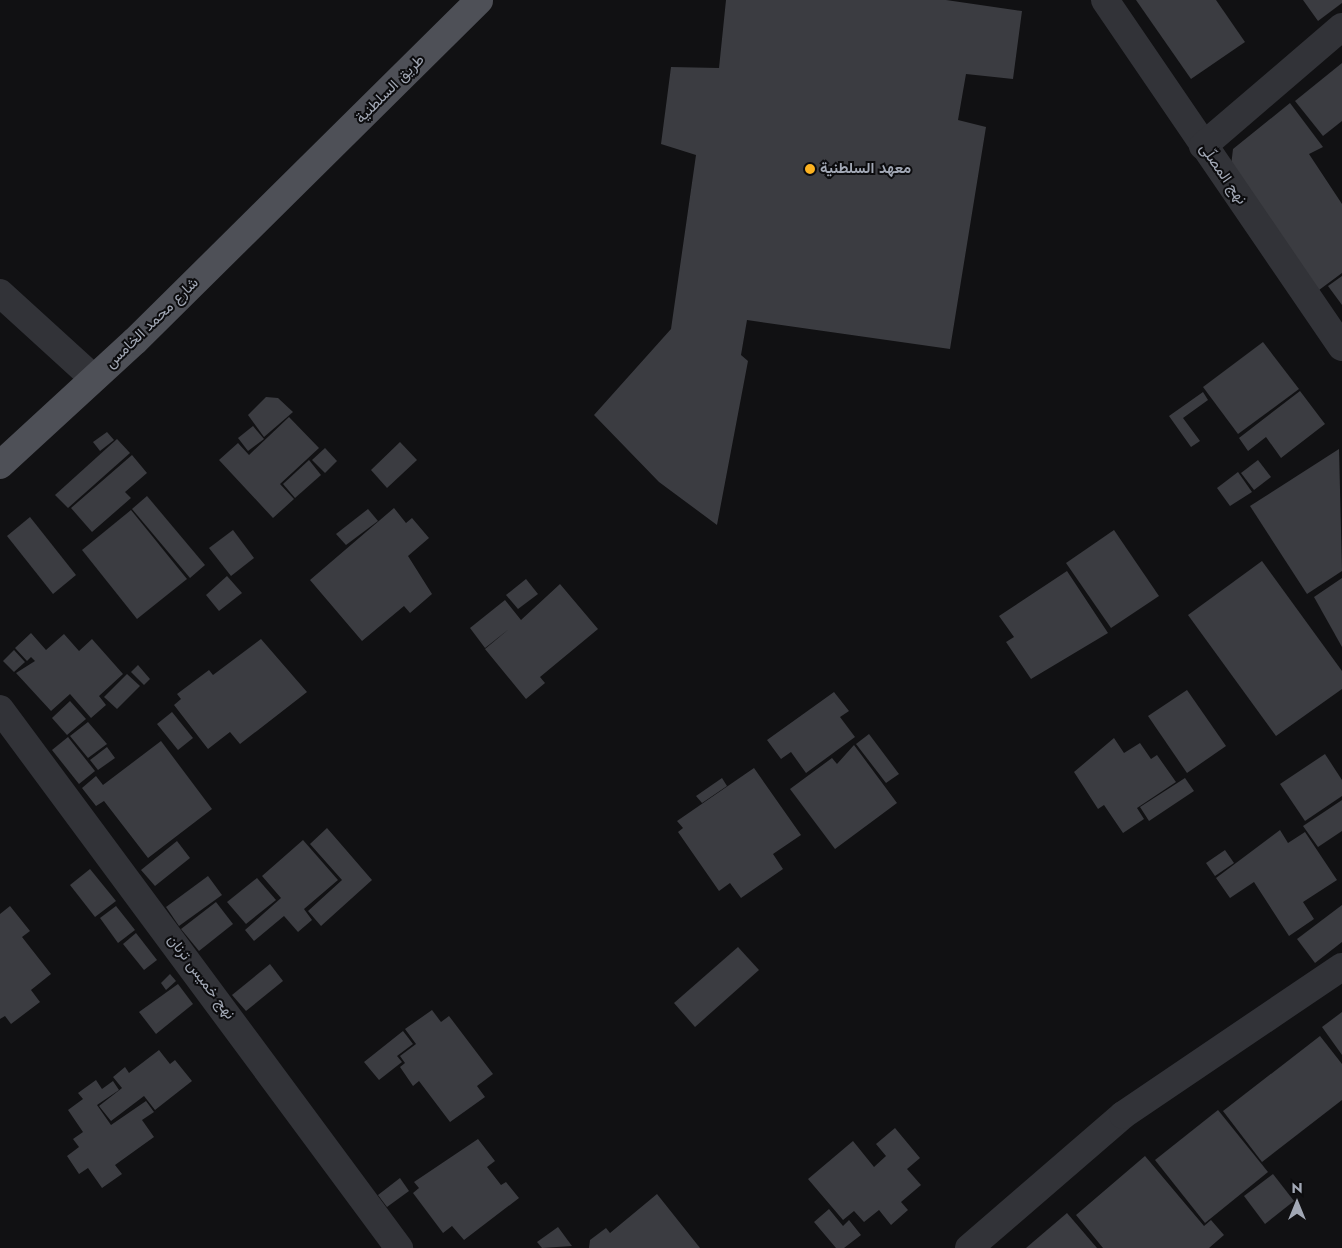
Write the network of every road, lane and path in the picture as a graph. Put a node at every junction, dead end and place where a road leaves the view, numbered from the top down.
1 (479, 0) edge
2 (1105, 0) edge
3 (1342, 28) edge
4 (1203, 146) junction
5 (301, 178) joint
6 (0, 293) edge
7 (1342, 347) edge
8 (93, 378) junction
9 (0, 465) edge
10 (0, 709) edge
11 (1342, 967) edge
12 (399, 1248) edge
13 (969, 1248) edge

1 - 5 main road, طريق السلطنية
2 - 4 street, نهج المصلّى
3 - 4 street
4 - 7 street, نهج المصلّى
5 - 8 main road, شارع محمد الخامس
6 - 8 street
8 - 9 main road, شارع محمد الخامس
10 - 12 street, نهج خميس ترنان
11 - 13 street

